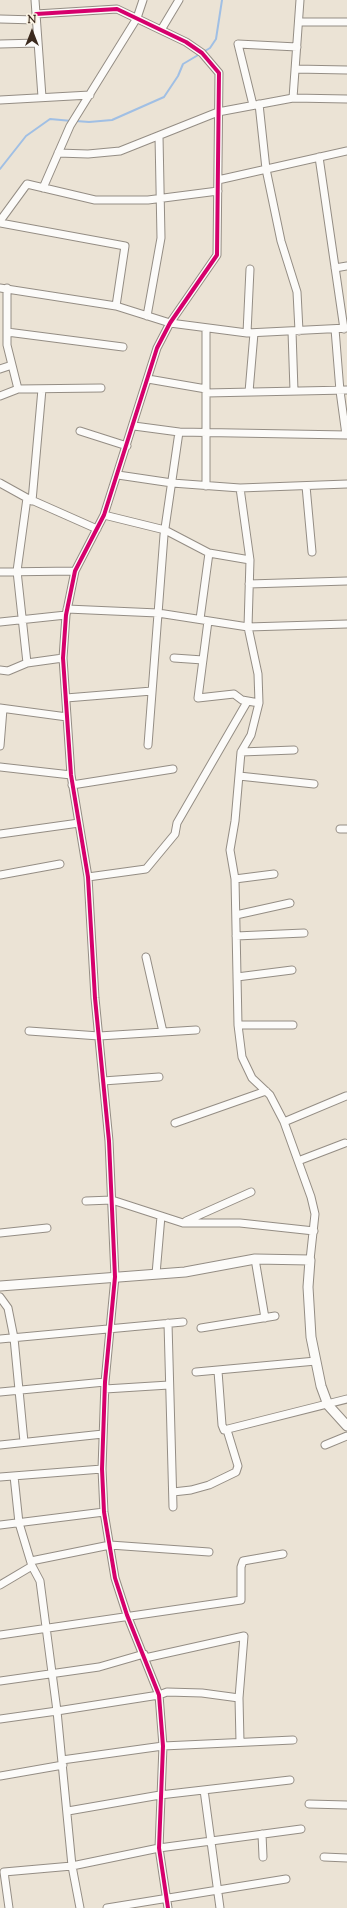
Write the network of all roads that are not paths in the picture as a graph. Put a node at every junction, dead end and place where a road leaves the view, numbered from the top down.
1 (35, 0) edge
2 (143, 0) edge
3 (179, 0) edge
4 (300, 0) edge
5 (36, 17) junction
6 (137, 18) junction
7 (0, 19) edge
8 (299, 22) junction
9 (347, 22) edge
10 (161, 30) junction
11 (38, 43) junction
12 (0, 44) edge
13 (297, 47) junction
14 (295, 69) junction
15 (347, 70) edge
16 (90, 95) junction
17 (42, 97) junction
18 (293, 98) junction
19 (0, 100) edge
20 (347, 100) edge
21 (256, 105) junction
22 (218, 112) junction
23 (159, 136) junction
24 (347, 151) edge
25 (58, 153) junction
26 (319, 157) junction
27 (266, 169) junction
28 (218, 180) junction
29 (43, 188) junction
30 (218, 191) junction
31 (160, 199) junction
32 (0, 222) edge
33 (347, 266) edge
34 (335, 268) junction
35 (250, 269) dead end
36 (4, 288) edge
37 (116, 306) junction
38 (147, 316) junction
39 (170, 323) junction
40 (206, 328) junction
41 (345, 328) edge
42 (335, 329) junction
43 (296, 331) junction
44 (7, 332) junction
45 (250, 333) junction
46 (123, 347) dead end
47 (12, 365) junction
48 (0, 369) edge
49 (148, 379) junction
50 (101, 388) dead end
51 (18, 389) junction
52 (42, 389) junction
53 (343, 390) edge
54 (206, 391) junction
55 (294, 391) junction
56 (249, 392) junction
57 (0, 396) edge
58 (134, 426) junction
59 (80, 431) dead end
60 (180, 432) junction
61 (206, 432) junction
62 (346, 435) edge
63 (127, 446) junction
64 (118, 475) junction
65 (0, 483) edge
66 (172, 483) junction
67 (347, 484) edge
68 (206, 486) junction
69 (306, 486) junction
70 (240, 488) junction
71 (29, 499) junction
72 (104, 515) junction
73 (97, 529) junction
74 (165, 530) junction
75 (312, 552) dead end
76 (209, 553) junction
77 (250, 560) junction
78 (17, 571) junction
79 (75, 571) junction
80 (0, 572) edge
81 (347, 581) edge
82 (249, 584) junction
83 (66, 612) junction
84 (158, 613) junction
85 (200, 619) junction
86 (22, 620) junction
87 (208, 621) junction
88 (0, 622) edge
89 (347, 624) edge
90 (248, 627) junction
91 (63, 658) junction
92 (174, 658) dead end
93 (203, 660) junction
94 (26, 663) junction
95 (0, 670) edge
96 (152, 691) junction
97 (66, 698) junction
98 (247, 702) junction
99 (259, 703) junction
100 (1, 708) edge
101 (67, 717) junction
102 (148, 745) dead end
103 (0, 746) edge
104 (294, 750) dead end
105 (241, 752) junction
106 (0, 766) edge
107 (173, 768) dead end
108 (71, 775) junction
109 (239, 776) junction
110 (314, 784) dead end
111 (72, 785) junction
112 (79, 823) junction
113 (0, 834) edge
114 (60, 864) dead end
115 (274, 874) dead end
116 (0, 875) edge
117 (88, 877) junction
118 (235, 879) junction
119 (290, 903) dead end
120 (236, 915) junction
121 (304, 933) dead end
122 (236, 936) junction
123 (146, 957) dead end
124 (292, 970) dead end
125 (237, 976) junction
126 (238, 1025) junction
127 (293, 1025) dead end
128 (196, 1030) dead end
129 (29, 1031) dead end
130 (163, 1032) junction
131 (99, 1036) junction
132 (159, 1077) dead end
133 (103, 1081) junction
134 (266, 1091) junction
135 (346, 1096) edge
136 (284, 1122) junction
137 (175, 1123) dead end
138 (345, 1143) dead end
139 (298, 1161) junction
140 (251, 1192) dead end
141 (112, 1200) junction
142 (86, 1201) dead end
143 (161, 1216) junction
144 (183, 1223) junction
145 (47, 1228) dead end
146 (314, 1231) junction
147 (0, 1233) edge
148 (255, 1259) junction
149 (310, 1260) junction
150 (156, 1274) junction
151 (115, 1277) junction
152 (0, 1286) edge
153 (0, 1297) edge
154 (275, 1316) dead end
155 (265, 1318) junction
156 (183, 1322) dead end
157 (168, 1323) junction
158 (201, 1328) dead end
159 (110, 1329) junction
160 (14, 1338) junction
161 (0, 1339) edge
162 (316, 1361) junction
163 (218, 1370) junction
164 (196, 1372) dead end
165 (105, 1385) junction
166 (170, 1385) junction
167 (19, 1390) junction
168 (0, 1392) edge
169 (347, 1399) edge
170 (328, 1405) junction
171 (347, 1426) edge
172 (227, 1430) junction
173 (103, 1434) junction
174 (347, 1436) edge
175 (24, 1442) junction
176 (0, 1445) edge
177 (325, 1445) dead end
178 (102, 1469) junction
179 (14, 1476) junction
180 (0, 1477) edge
181 (173, 1492) junction
182 (173, 1507) dead end
183 (104, 1512) junction
184 (19, 1523) junction
185 (0, 1525) edge
186 (110, 1545) junction
187 (209, 1552) dead end
188 (283, 1554) dead end
189 (31, 1564) junction
190 (0, 1585) edge
191 (127, 1616) junction
192 (47, 1628) junction
193 (0, 1636) edge
194 (144, 1656) junction
195 (53, 1674) junction
196 (0, 1681) edge
197 (159, 1695) junction
198 (239, 1698) junction
199 (57, 1711) junction
200 (0, 1719) edge
201 (293, 1740) dead end
202 (240, 1742) junction
203 (164, 1746) junction
204 (63, 1763) junction
205 (0, 1776) edge
206 (290, 1780) dead end
207 (204, 1790) junction
208 (160, 1795) junction
209 (309, 1804) dead end
210 (347, 1805) edge
211 (68, 1811) junction
212 (301, 1829) dead end
213 (262, 1834) junction
214 (211, 1841) junction
215 (159, 1848) junction
216 (263, 1857) dead end
217 (324, 1857) dead end
218 (347, 1858) edge
219 (72, 1866) junction
220 (286, 1879) dead end
221 (218, 1890) junction
222 (167, 1898) junction
223 (9, 1908) edge
224 (80, 1908) edge
225 (108, 1908) edge
226 (168, 1908) edge
227 (220, 1908) edge

1 - 5 street
2 - 6 street
3 - 10 street
4 - 8 street
5 - 6 street
5 - 7 street
5 - 11 street
6 - 10 street
6 - 16 street
8 - 9 street
8 - 13 street
10 - 22 street
11 - 12 street
11 - 17 street
13 - 14 street
13 - 21 street
14 - 15 street
14 - 18 street
16 - 17 street
16 - 25 street
17 - 19 street
18 - 20 street
18 - 21 street
21 - 22 street
21 - 27 street
22 - 23 street
22 - 28 street
23 - 25 street
23 - 31 street
24 - 26 street
25 - 29 street
26 - 27 street
26 - 34 street
27 - 28 street
27 - 43 street
28 - 30 street
29 - 31 street
29 - 32 street
30 - 31 street
30 - 39 street
31 - 38 street
32 - 37 street
33 - 34 street
34 - 41 street
35 - 45 street
36 - 37 street
36 - 44 street
37 - 38 street
38 - 39 street
39 - 40 street
39 - 49 street
40 - 45 street
40 - 54 street
41 - 42 street
42 - 43 street
42 - 53 street
43 - 45 street
43 - 55 street
44 - 46 street
44 - 47 street
45 - 56 street
47 - 48 street
47 - 51 street
49 - 54 street
49 - 58 street
50 - 52 street
51 - 52 street
51 - 57 street
52 - 71 street
53 - 55 street
53 - 62 street
54 - 56 street
54 - 61 street
55 - 56 street
58 - 60 street
58 - 63 street
59 - 63 street
60 - 61 street
60 - 66 street
61 - 62 street
61 - 68 street
63 - 64 street
64 - 66 street
64 - 72 street
65 - 71 street
66 - 68 street
66 - 74 street
67 - 69 street
68 - 70 street
69 - 70 street
69 - 75 street
70 - 77 street
71 - 73 street
71 - 78 street
72 - 73 street
72 - 74 street
73 - 79 street
74 - 76 street
74 - 84 street
76 - 77 street
76 - 85 street
77 - 82 street
78 - 79 street
78 - 80 street
78 - 86 street
79 - 83 street
81 - 82 street
82 - 90 street
83 - 84 street
83 - 86 street
83 - 91 street
84 - 85 street
84 - 96 street
85 - 87 street
86 - 88 street
86 - 94 street
87 - 90 street
87 - 93 street
89 - 90 street
90 - 99 street
91 - 94 street
91 - 97 street
92 - 93 street
93 - 98 street
94 - 95 street
96 - 97 street
96 - 102 street
97 - 101 street
98 - 99 street
98 - 117 street
99 - 105 street
100 - 101 street
100 - 103 street
101 - 108 street
104 - 105 street
105 - 109 street
106 - 108 street
107 - 111 street
108 - 111 street
109 - 110 street
109 - 118 street
111 - 112 street
112 - 113 street
112 - 117 street
114 - 116 street
115 - 118 street
117 - 131 street
118 - 120 street
119 - 120 street
120 - 122 street
121 - 122 street
122 - 125 street
123 - 130 street
124 - 125 street
125 - 126 street
126 - 127 street
126 - 134 street
128 - 130 street
129 - 131 street
130 - 131 street
131 - 133 street
132 - 133 street
133 - 141 street
134 - 136 street
134 - 137 street
135 - 136 street
136 - 139 street
138 - 139 street
139 - 146 street
140 - 144 street
141 - 142 street
141 - 143 street
141 - 151 street
143 - 144 street
143 - 150 street
144 - 146 street
145 - 147 street
146 - 149 street
148 - 149 street
148 - 150 street
148 - 155 street
149 - 162 street
150 - 151 street
151 - 152 street
151 - 159 street
153 - 160 street
154 - 155 street
155 - 158 street
156 - 157 street
157 - 159 street
157 - 166 street
159 - 160 street
159 - 165 street
160 - 161 street
160 - 167 street
162 - 163 street
162 - 170 street
163 - 164 street
163 - 172 street
165 - 166 street
165 - 167 street
165 - 173 street
166 - 181 street
167 - 168 street
167 - 175 street
169 - 170 street
170 - 171 street
170 - 172 street
172 - 181 street
173 - 175 street
173 - 178 street
174 - 177 street
175 - 176 street
178 - 179 street
178 - 183 street
179 - 180 street
179 - 184 street
181 - 182 street
183 - 184 street
183 - 186 street
184 - 185 street
184 - 189 street
186 - 187 street
186 - 189 street
186 - 191 street
188 - 191 street
189 - 190 street
189 - 192 street
191 - 192 street
191 - 194 street
192 - 193 street
192 - 195 street
194 - 195 street
194 - 197 street
194 - 198 street
195 - 196 street
195 - 199 street
197 - 198 street
197 - 199 street
197 - 203 street
198 - 202 street
199 - 200 street
199 - 204 street
201 - 202 street
202 - 203 street
203 - 204 street
203 - 208 street
204 - 205 street
204 - 211 street
206 - 207 street
207 - 208 street
207 - 214 street
208 - 211 street
208 - 215 street
209 - 210 street
211 - 219 street
212 - 213 street
213 - 214 street
213 - 216 street
214 - 215 street
214 - 221 street
215 - 219 street
215 - 222 street
217 - 218 street
219 - 223 street
219 - 224 street
220 - 221 street
221 - 222 street
221 - 227 street
222 - 225 street
222 - 226 street

